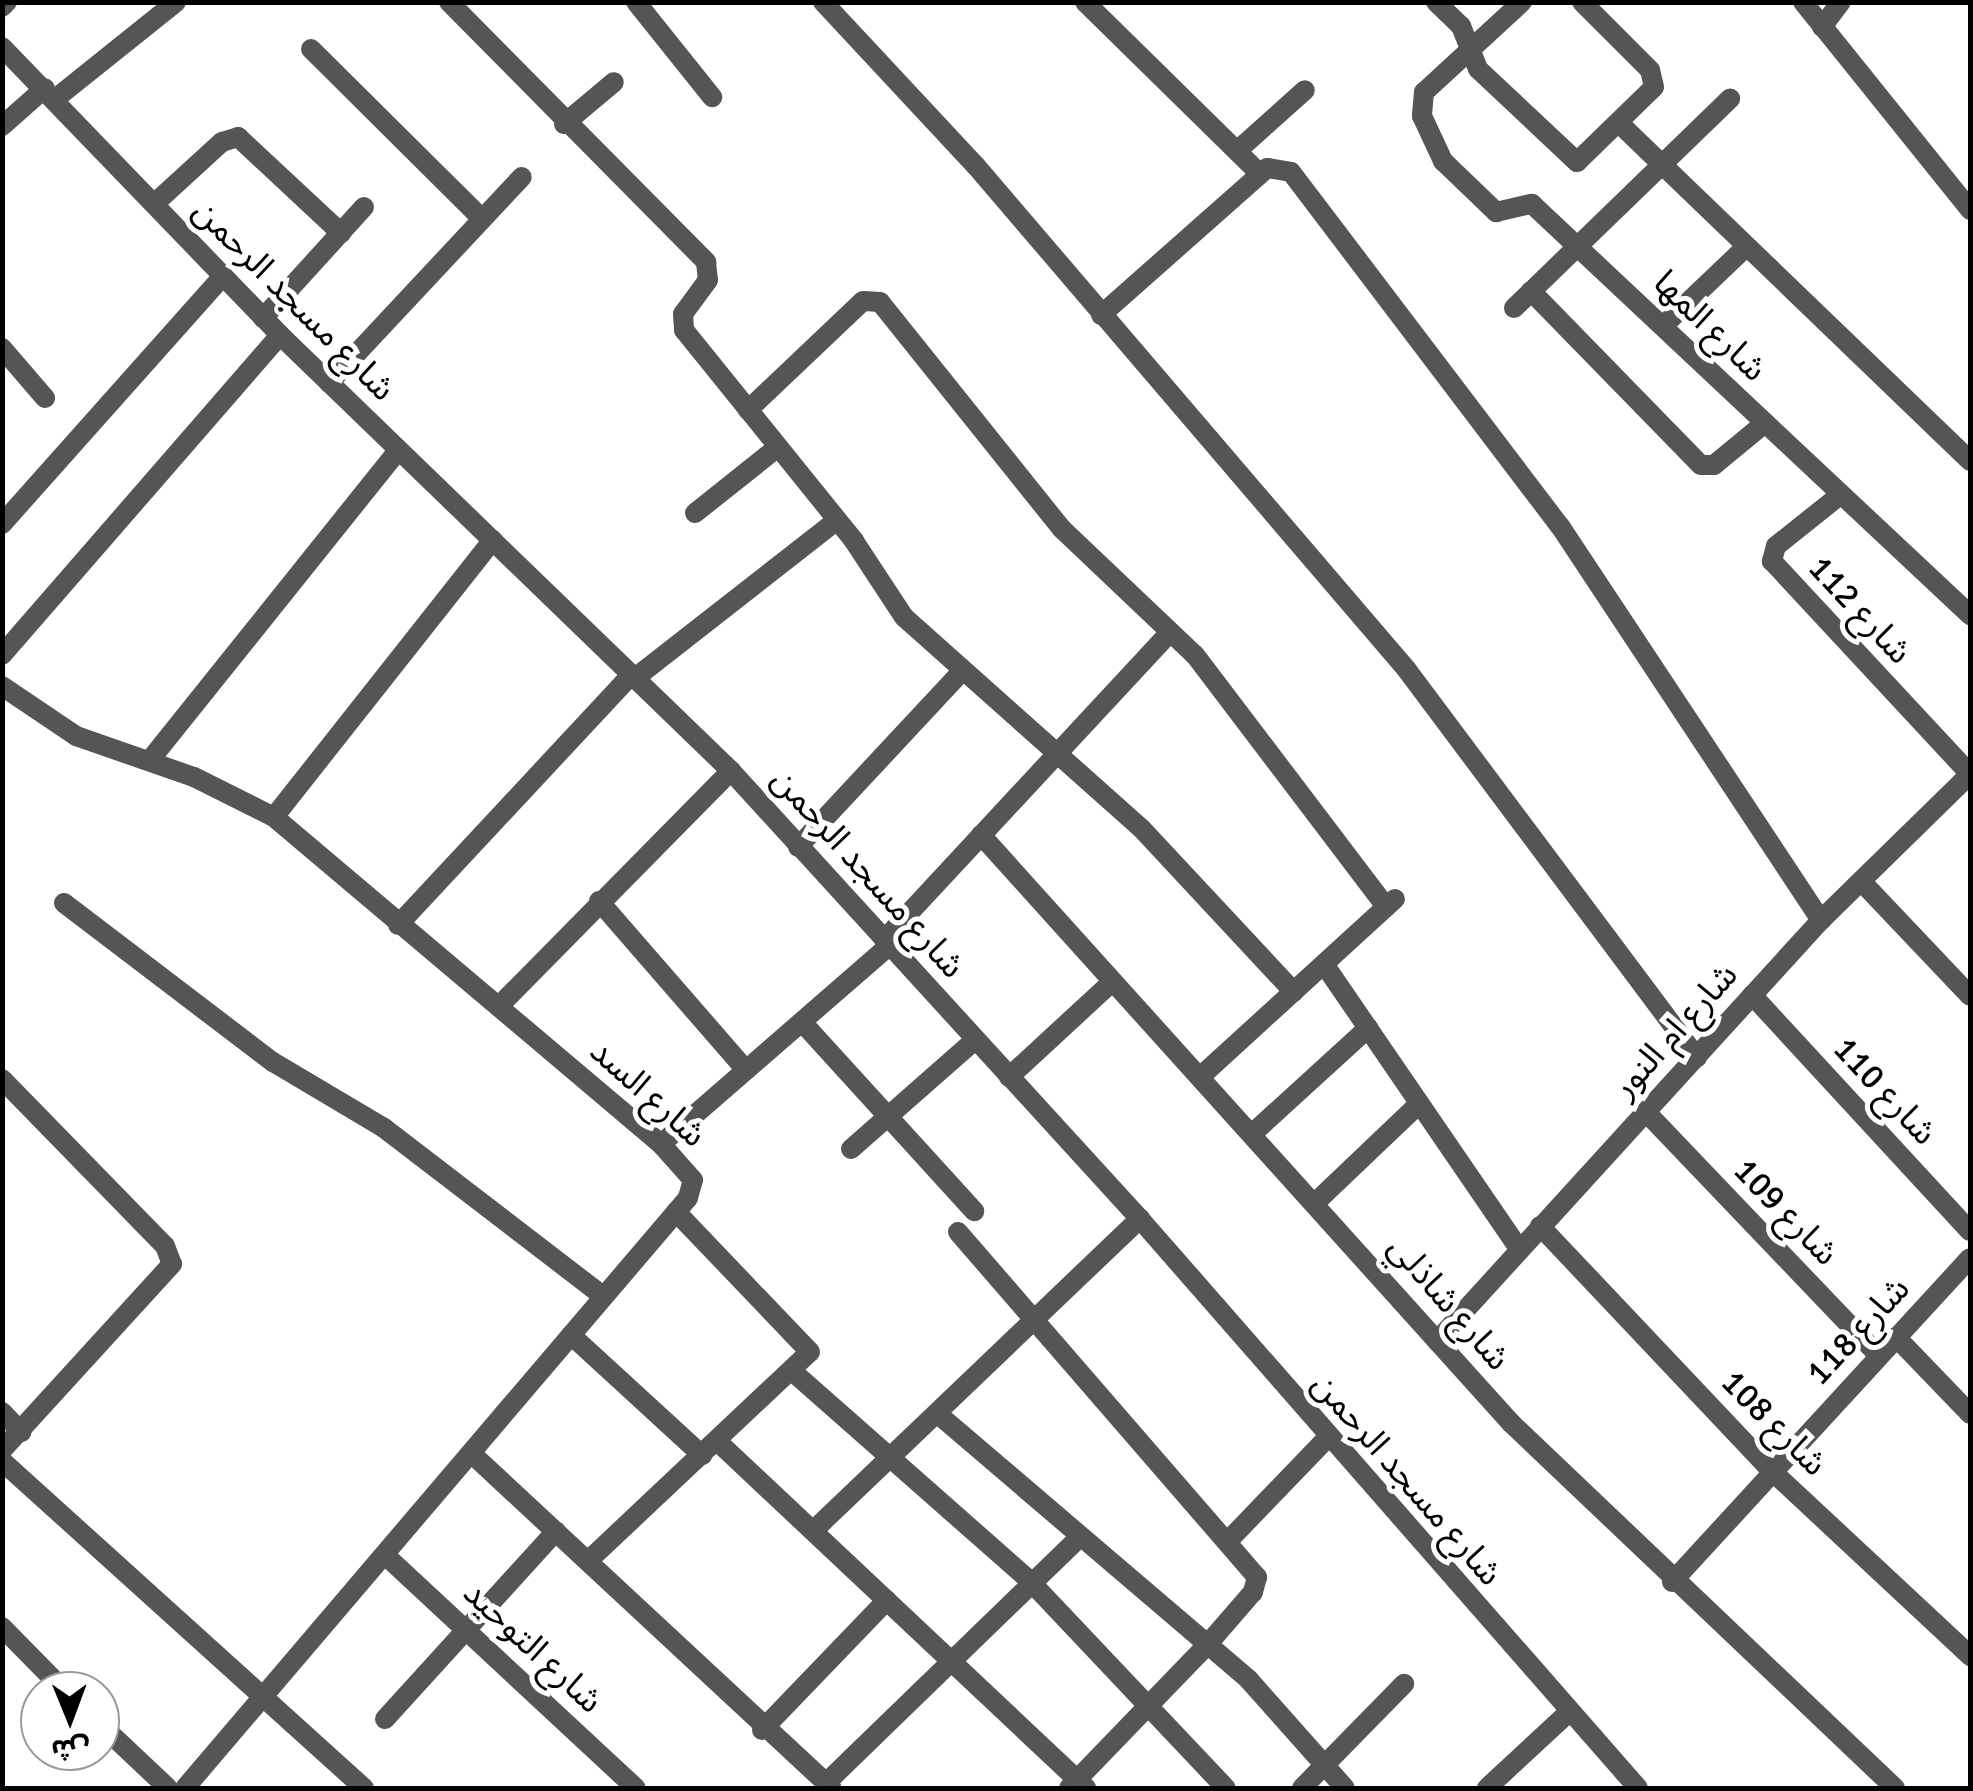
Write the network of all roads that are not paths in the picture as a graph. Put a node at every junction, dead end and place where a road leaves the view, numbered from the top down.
1 (176, 2) edge
2 (449, 2) edge
3 (636, 2) edge
4 (823, 2) edge
5 (1085, 2) edge
6 (1436, 2) edge
7 (1522, 2) edge
8 (1582, 2) edge
9 (1803, 2) edge
10 (1841, 2) edge
11 (1822, 27) junction
12 (2, 47) edge
13 (310, 49) dead end
14 (1468, 54) junction
15 (614, 82) dead end
16 (1306, 90) dead end
17 (50, 94) junction
18 (712, 97) dead end
19 (1730, 99) dead end
20 (564, 124) junction
21 (1620, 124) junction
22 (2, 126) edge
23 (1238, 151) junction
24 (1662, 165) junction
25 (1260, 174) junction
26 (522, 177) dead end
27 (154, 204) junction
28 (364, 207) dead end
29 (1970, 210) edge
30 (481, 218) junction
31 (341, 232) junction
32 (1578, 246) junction
33 (1746, 247) junction
34 (222, 277) junction
35 (1532, 291) junction
36 (1514, 308) dead end
37 (1101, 315) junction
38 (263, 318) junction
39 (1664, 325) junction
40 (280, 335) junction
41 (4, 351) edge
42 (329, 382) junction
43 (45, 398) dead end
44 (748, 410) junction
45 (1765, 423) junction
46 (778, 447) junction
47 (398, 450) junction
48 (1970, 461) edge
49 (1840, 495) junction
50 (695, 513) dead end
51 (837, 520) junction
52 (2, 524) edge
53 (493, 540) junction
54 (1970, 614) edge
55 (1170, 632) junction
56 (2, 654) edge
57 (962, 670) junction
58 (633, 676) junction
59 (2, 686) edge
60 (1057, 752) junction
61 (150, 760) junction
62 (731, 772) junction
63 (1970, 774) edge
64 (274, 817) junction
65 (980, 835) junction
66 (798, 847) junction
67 (1861, 881) junction
68 (599, 901) junction
69 (64, 903) dead end
70 (1821, 920) junction
71 (398, 924) junction
72 (887, 943) junction
73 (1324, 964) junction
74 (1111, 983) junction
75 (1294, 992) junction
76 (1752, 995) junction
77 (1970, 996) edge
78 (500, 1005) junction
79 (802, 1022) junction
80 (1368, 1028) junction
81 (975, 1040) junction
82 (1697, 1058) junction
83 (746, 1070) junction
84 (1009, 1077) junction
85 (1200, 1078) junction
86 (2, 1080) edge
87 (1420, 1104) junction
88 (1646, 1112) junction
89 (888, 1116) junction
90 (1253, 1134) junction
91 (660, 1144) junction
92 (851, 1149) dead end
93 (1317, 1200) junction
94 (974, 1211) dead end
95 (676, 1212) junction
96 (1140, 1219) junction
97 (1540, 1226) junction
98 (1970, 1231) edge
99 (958, 1232) dead end
100 (1519, 1250) junction
101 (1970, 1258) edge
102 (603, 1296) junction
103 (1035, 1322) junction
104 (570, 1335) junction
105 (1896, 1338) junction
106 (1437, 1341) junction
107 (1880, 1356) junction
108 (792, 1371) junction
109 (2, 1412) edge
110 (1970, 1414) edge
111 (939, 1415) junction
112 (20, 1432) junction
113 (1327, 1438) junction
114 (718, 1441) junction
115 (2, 1450) edge
116 (471, 1453) junction
117 (702, 1456) junction
118 (896, 1457) junction
119 (2, 1461) edge
120 (1773, 1472) junction
121 (556, 1530) junction
122 (814, 1530) junction
123 (1080, 1538) junction
124 (1228, 1541) junction
125 (385, 1555) junction
126 (590, 1560) junction
127 (1030, 1581) junction
128 (1672, 1582) junction
129 (887, 1600) junction
130 (2, 1627) edge
131 (470, 1631) junction
132 (1208, 1644) junction
133 (1970, 1656) edge
134 (946, 1660) junction
135 (45, 1671) edge
136 (1404, 1684) dead end
137 (263, 1697) junction
138 (1147, 1707) junction
139 (1568, 1712) junction
140 (385, 1720) dead end
141 (762, 1730) junction
142 (120, 1743) edge
143 (1324, 1766) junction
144 (828, 1786) edge
145 (1077, 1786) edge
146 (190, 1787) edge
147 (168, 1788) edge
148 (364, 1788) edge
149 (636, 1788) edge
150 (1226, 1788) edge
151 (1302, 1788) edge
152 (1345, 1788) edge
153 (1487, 1788) edge
154 (1638, 1788) edge
155 (1895, 1788) edge

1 - 17 street
2 - 20 street
3 - 18 street
4 - 37 street
5 - 23 street
6 - 14 street
7 - 14 street
8 - 21 street
9 - 11 street
10 - 11 street
11 - 29 street
12 - 17 street, شارع مسجد الرحمن
13 - 30 street
14 - 21 street
14 - 32 street, شارع المها
15 - 20 street
16 - 23 street
17 - 22 street
17 - 27 street, شارع مسجد الرحمن
19 - 24 street
20 - 44 street
21 - 24 street
23 - 25 street
24 - 32 street
24 - 33 street
25 - 37 street
25 - 70 street
26 - 30 street
27 - 31 street
27 - 34 street, شارع مسجد الرحمن
28 - 31 street
30 - 42 street
31 - 38 street
32 - 35 street
32 - 39 street, شارع المها
33 - 39 street
33 - 48 street
34 - 38 street, شارع مسجد الرحمن
34 - 52 street
35 - 36 street
35 - 45 street
37 - 82 street
38 - 40 street, شارع مسجد الرحمن
39 - 45 street, شارع المها
40 - 42 street, شارع مسجد الرحمن
40 - 56 street
41 - 43 street
42 - 47 street, شارع مسجد الرحمن
44 - 46 street
44 - 55 street
45 - 49 street, شارع المها
46 - 50 street
46 - 51 street
47 - 53 street, شارع مسجد الرحمن
47 - 61 street
49 - 54 street, شارع المها
49 - 63 street, شارع 112
51 - 57 street
51 - 58 street
53 - 58 street, شارع مسجد الرحمن
53 - 64 street
55 - 60 street
55 - 73 street
57 - 60 street
57 - 66 street
58 - 62 street, شارع مسجد الرحمن
58 - 71 street
59 - 61 street, شارع السد
60 - 65 street
60 - 75 street
61 - 64 street, شارع السد
62 - 66 street, شارع مسجد الرحمن
62 - 68 street
63 - 67 street, شارع ام النور
64 - 71 street, شارع السد
65 - 72 street
65 - 74 street, شارع شاذلي
66 - 72 street, شارع مسجد الرحمن
67 - 70 street, شارع ام النور
67 - 77 street
68 - 78 street
68 - 83 street
69 - 102 street
70 - 76 street, شارع ام النور
71 - 78 street, شارع السد
72 - 79 street
72 - 81 street, شارع مسجد الرحمن
73 - 75 street
73 - 80 street
74 - 84 street
74 - 85 street, شارع شاذلي
75 - 85 street
76 - 82 street, شارع ام النور
76 - 98 street, شارع 110
78 - 91 street, شارع السد
79 - 83 street
79 - 89 street
80 - 87 street
80 - 90 street
81 - 84 street, شارع مسجد الرحمن
81 - 89 street
82 - 88 street, شارع ام النور
83 - 91 street
84 - 96 street, شارع مسجد الرحمن
85 - 90 street, شارع شاذلي
86 - 112 street
87 - 93 street
87 - 100 street
88 - 97 street, شارع ام النور
88 - 107 street, شارع 109
89 - 92 street
89 - 94 street
90 - 93 street, شارع شاذلي
91 - 95 street, شارع السد
93 - 106 street, شارع شاذلي
95 - 102 street
95 - 108 street
96 - 103 street
96 - 113 street, شارع مسجد الرحمن
97 - 100 street, شارع ام النور
97 - 120 street, شارع 108
99 - 103 street
100 - 106 street, شارع ام النور
101 - 105 street, شارع 118
102 - 104 street
103 - 111 street
103 - 124 street
104 - 116 street
104 - 117 street
105 - 107 street, شارع 118
105 - 110 street
106 - 128 street, شارع شاذلي
107 - 120 street, شارع 118
108 - 114 street
108 - 118 street
109 - 112 street
111 - 118 street
111 - 123 street
112 - 115 street
113 - 124 street
113 - 139 street, شارع مسجد الرحمن
114 - 117 street
114 - 122 street
116 - 121 street
116 - 125 street
117 - 126 street
118 - 122 street
118 - 127 street
119 - 137 street
120 - 128 street, شارع 118
120 - 133 street, شارع 108
121 - 126 street
121 - 131 street
122 - 129 street
123 - 127 street
123 - 132 street
124 - 132 street
125 - 131 street, شارع التوحيد
125 - 137 street
126 - 141 street
127 - 134 street
127 - 138 street
128 - 155 street, شارع شاذلي
129 - 134 street
129 - 141 street
130 - 135 street
131 - 140 street
131 - 149 street, شارع التوحيد
132 - 138 street
132 - 143 street
134 - 144 street
134 - 145 street
136 - 143 street
137 - 146 street
137 - 148 street
138 - 145 street
138 - 150 street
139 - 153 street
139 - 154 street, شارع مسجد الرحمن
141 - 144 street
142 - 147 street
143 - 151 street
143 - 152 street

